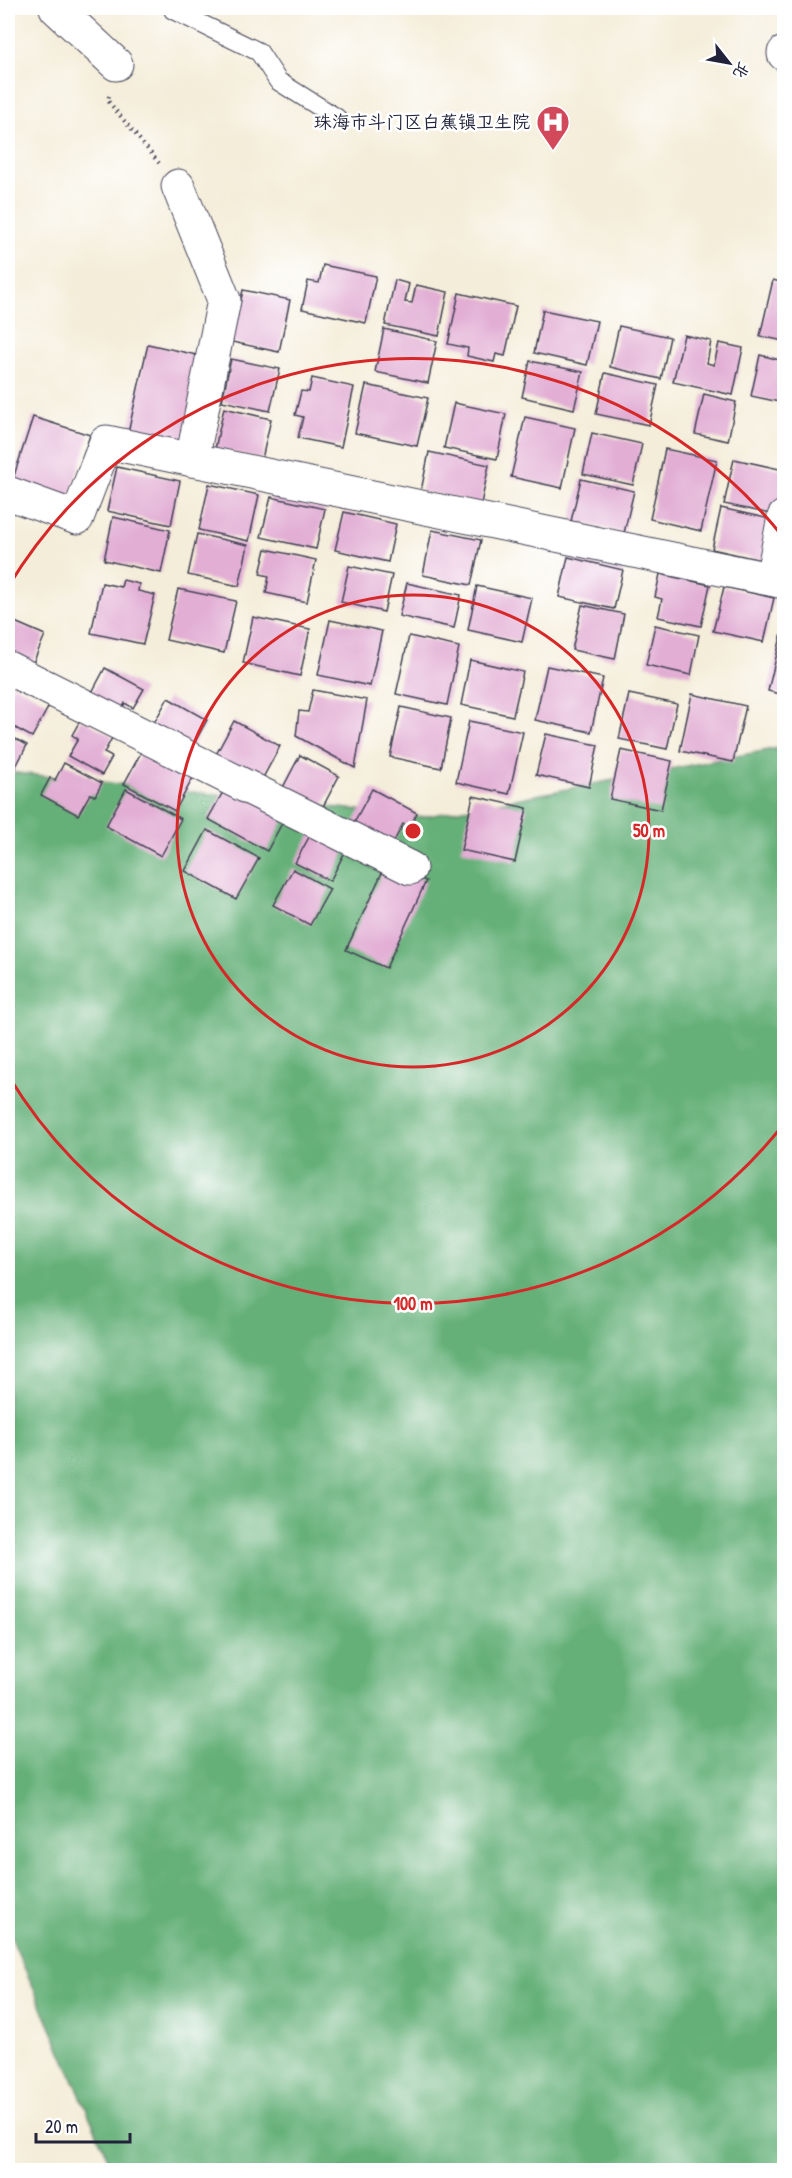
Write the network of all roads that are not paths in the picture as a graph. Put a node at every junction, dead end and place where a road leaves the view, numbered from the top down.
1 (56, 8) edge
2 (174, 8) edge
3 (116, 64) road end
4 (337, 118) dead end
5 (178, 186) road end
6 (192, 460) junction
7 (8, 493) edge
8 (784, 517) edge
9 (778, 580) edge
10 (8, 668) edge
11 (410, 868) dead end

1 - 3 street
2 - 4 lane
5 - 6 street
6 - 7 street
6 - 9 street
8 - 9 street
10 - 11 street

